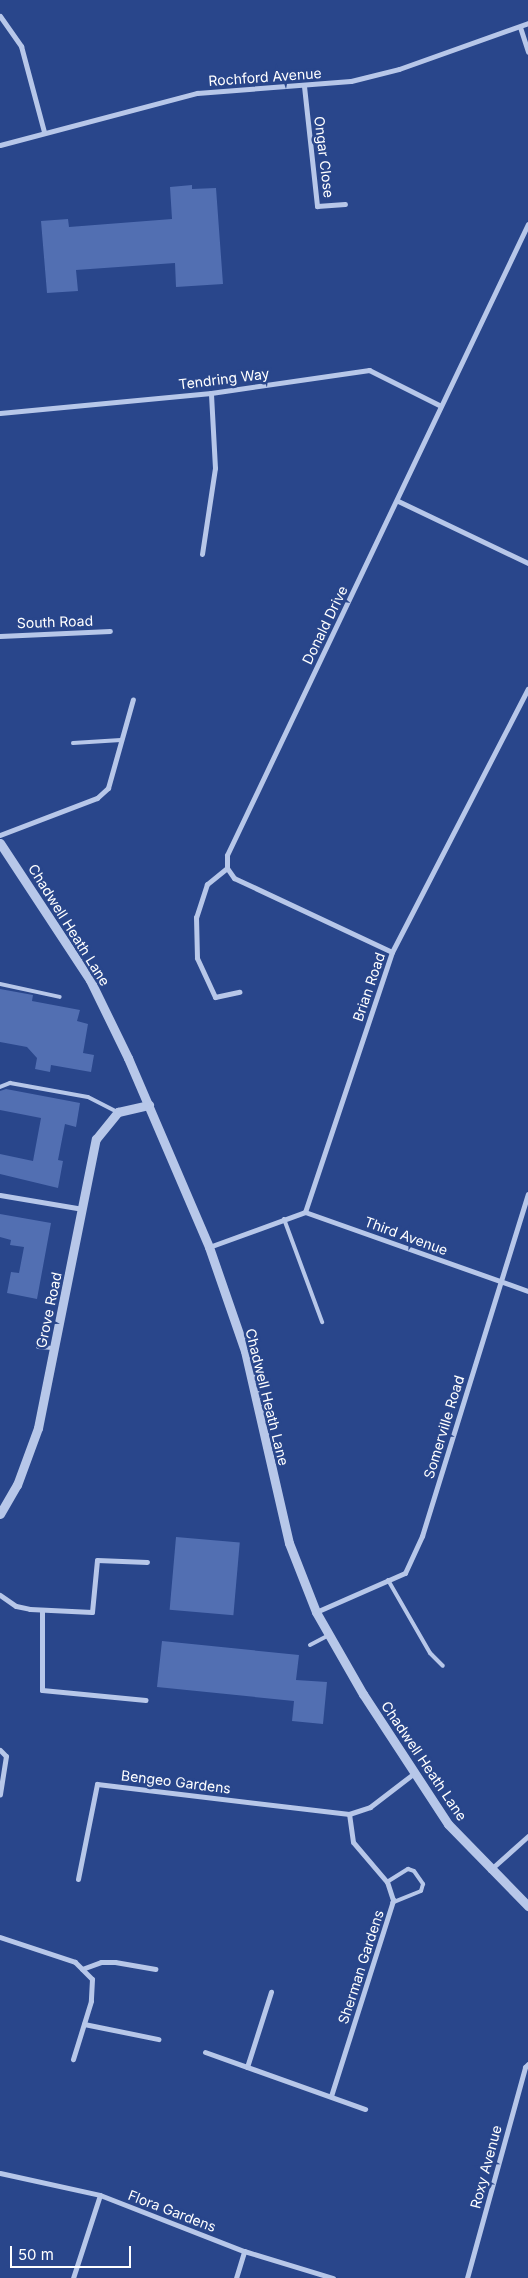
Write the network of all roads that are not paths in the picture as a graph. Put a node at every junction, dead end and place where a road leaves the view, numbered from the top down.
1 (0, 16) edge
2 (528, 23) edge
3 (520, 27) junction
4 (528, 52) edge
5 (304, 86) junction
6 (44, 132) junction
7 (0, 144) edge
8 (345, 204) dead end
9 (528, 224) edge
10 (211, 393) junction
11 (441, 406) junction
12 (0, 413) edge
13 (398, 501) junction
14 (202, 554) dead end
15 (528, 564) edge
16 (110, 631) dead end
17 (0, 636) edge
18 (528, 689) edge
19 (134, 699) dead end
20 (121, 740) junction
21 (73, 743) dead end
22 (0, 835) edge
23 (0, 843) edge
24 (227, 868) junction
25 (392, 952) junction
26 (0, 984) edge
27 (239, 992) dead end
28 (60, 997) dead end
29 (0, 1087) edge
30 (149, 1105) junction
31 (118, 1112) junction
32 (528, 1194) edge
33 (0, 1195) edge
34 (84, 1209) junction
35 (305, 1212) junction
36 (284, 1219) junction
37 (209, 1246) junction
38 (500, 1281) junction
39 (528, 1291) edge
40 (322, 1322) dead end
41 (38, 1347) dead end
42 (55, 1348) junction
43 (0, 1514) edge
44 (147, 1562) dead end
45 (388, 1580) junction
46 (0, 1595) edge
47 (42, 1610) junction
48 (316, 1612) junction
49 (329, 1635) junction
50 (310, 1645) dead end
51 (443, 1666) dead end
52 (146, 1700) dead end
53 (0, 1750) edge
54 (413, 1774) junction
55 (0, 1795) edge
56 (349, 1814) junction
57 (528, 1836) edge
58 (490, 1870) junction
59 (78, 1879) dead end
60 (387, 1882) junction
61 (392, 1903) junction
62 (528, 1906) edge
63 (0, 1937) edge
64 (82, 1969) junction
65 (154, 1969) dead end
66 (271, 1992) dead end
67 (84, 2024) junction
68 (158, 2039) dead end
69 (206, 2052) dead end
70 (73, 2059) dead end
71 (528, 2064) edge
72 (247, 2067) junction
73 (331, 2096) junction
74 (365, 2109) dead end
75 (0, 2173) edge
76 (100, 2195) junction
77 (244, 2251) junction
78 (73, 2278) edge
79 (236, 2278) edge
80 (333, 2278) edge
81 (467, 2278) edge

1 - 6 street
2 - 3 street, Rochford Avenue
3 - 4 street
3 - 5 street, Rochford Avenue
5 - 6 street, Rochford Avenue
5 - 8 street, Ongar Close
6 - 7 street, Rochford Avenue
9 - 11 street, Donald Drive
10 - 11 street, Tendring Way
10 - 12 street, Tendring Way
10 - 14 street
11 - 13 street, Donald Drive
13 - 15 street
13 - 24 street, Donald Drive
16 - 17 street, South Road
18 - 25 street, Brian Road
19 - 20 street
20 - 21 lane
20 - 22 street
23 - 30 street, Chadwell Heath Lane
24 - 25 street
24 - 27 street
25 - 35 street, Brian Road
26 - 28 lane
29 - 31 lane
30 - 31 street
30 - 37 street, Chadwell Heath Lane
31 - 34 street, Grove Road
32 - 38 street, Somerville Road
33 - 34 street
34 - 42 street, Grove Road
35 - 36 street
35 - 38 street, Third Avenue
36 - 37 street
36 - 40 lane
37 - 48 street, Chadwell Heath Lane
38 - 39 street, Third Avenue
38 - 45 street, Somerville Road
41 - 42 lane
42 - 43 street, Grove Road
44 - 47 street
45 - 48 street, Somerville Road
45 - 51 lane
46 - 47 street
47 - 52 street
48 - 49 street, Chadwell Heath Lane
49 - 50 lane
49 - 54 street, Chadwell Heath Lane
53 - 55 street
54 - 56 street
54 - 58 street, Chadwell Heath Lane
56 - 59 street, Bengeo Gardens
56 - 60 street, Sherman Gardens
57 - 58 street
58 - 62 street, Chadwell Heath Lane
60 - 61 street, Sherman Gardens
60 - 61 lane
61 - 73 street, Sherman Gardens
63 - 64 street
64 - 65 street
64 - 67 street
66 - 72 street
67 - 68 street
67 - 70 street
69 - 72 street
71 - 81 street, Roxy Avenue
72 - 73 street
73 - 74 street
75 - 76 street, Flora Gardens
76 - 77 street, Flora Gardens
76 - 78 street
77 - 79 street
77 - 80 street, Flora Gardens

